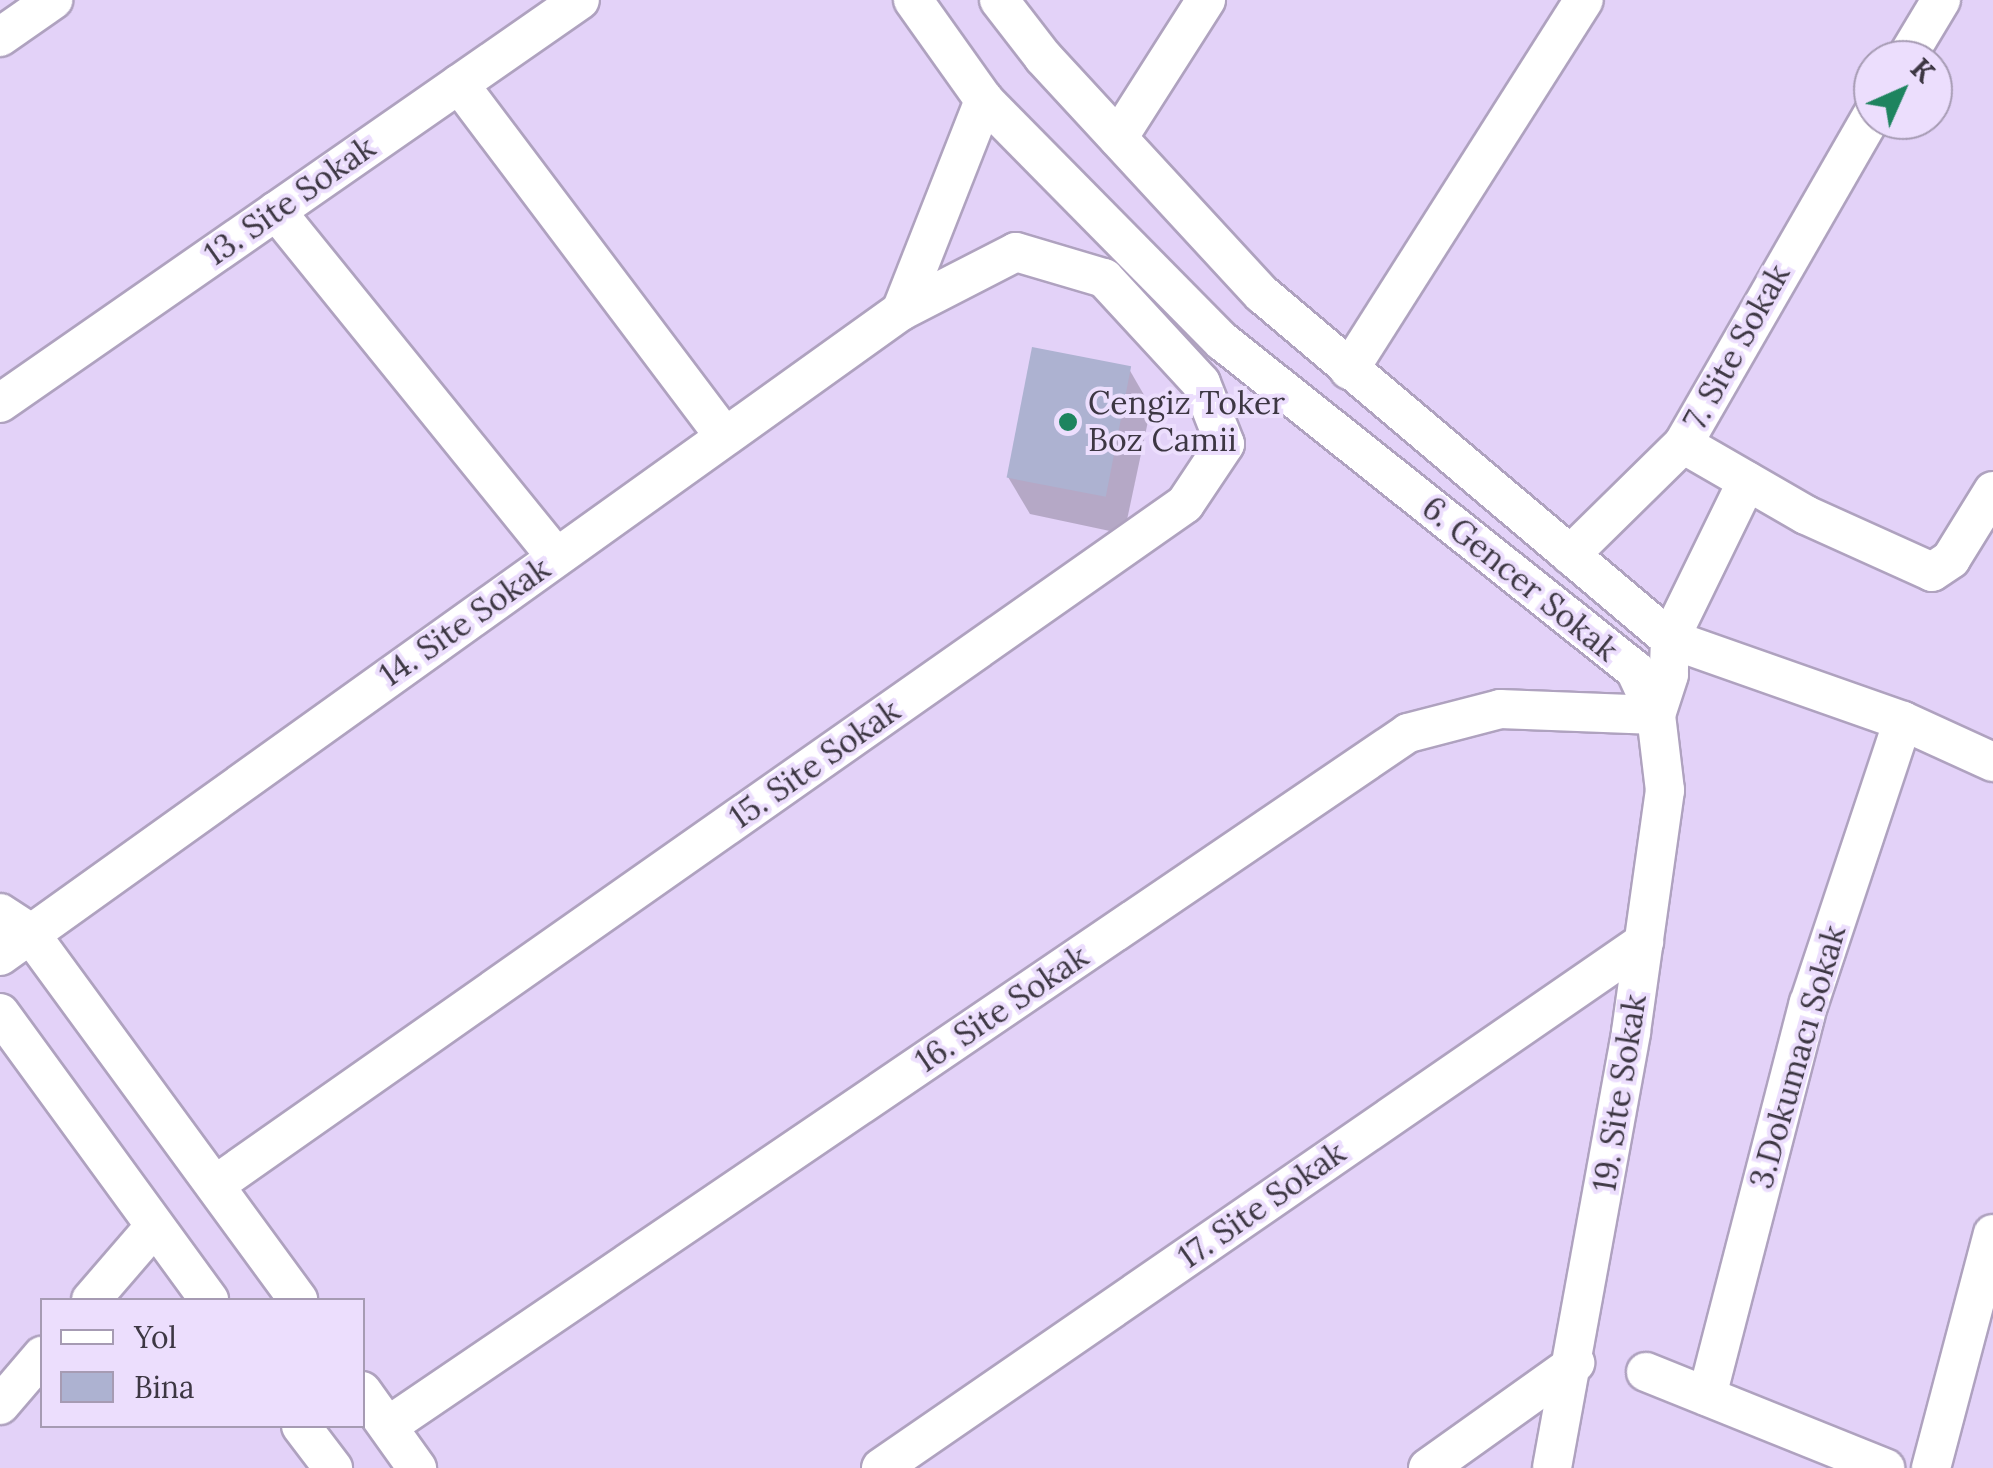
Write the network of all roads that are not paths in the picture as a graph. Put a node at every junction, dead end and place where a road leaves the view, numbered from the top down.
1 (53, 0) edge
2 (580, 0) edge
3 (913, 0) edge
4 (999, 0) edge
5 (1206, 0) edge
6 (1584, 0) edge
7 (1941, 0) edge
8 (0, 37) edge
9 (1917, 40) edge
10 (460, 84) junction
11 (984, 100) junction
12 (1118, 138) junction
13 (1858, 140) edge
14 (276, 212) junction
15 (1111, 232) junction
16 (1104, 278) junction
17 (900, 312) junction
18 (1349, 370) junction
19 (0, 403) edge
20 (724, 436) junction
21 (1683, 444) junction
22 (1747, 481) junction
23 (1993, 491) edge
24 (1570, 555) junction
25 (556, 557) junction
26 (1670, 640) junction
27 (1656, 715) junction
28 (1904, 721) junction
29 (1993, 762) edge
30 (14, 922) edge
31 (1644, 942) junction
32 (0, 956) edge
33 (0, 1013) edge
34 (216, 1185) junction
35 (154, 1227) junction
36 (1993, 1234) edge
37 (93, 1298) edge
38 (207, 1298) edge
39 (297, 1298) edge
40 (40, 1358) edge
41 (1576, 1363) junction
42 (1646, 1372) dead end
43 (365, 1395) edge
44 (1706, 1396) junction
45 (0, 1405) edge
46 (388, 1426) junction
47 (303, 1428) edge
48 (333, 1468) edge
49 (417, 1468) edge
50 (881, 1468) edge
51 (1428, 1468) edge
52 (1552, 1468) edge
53 (1885, 1468) edge
54 (1931, 1468) edge

1 - 8 street
2 - 10 street, 13. Site Sokak
3 - 11 street, 6. Gencer Sokak
4 - 12 street, 6. Gencer Sokak
5 - 12 street
6 - 18 street
7 - 9 street
10 - 14 street, 13. Site Sokak
10 - 20 street
11 - 15 street, 6. Gencer Sokak
11 - 17 street
12 - 18 street, 6. Gencer Sokak
13 - 21 street, 7. Site Sokak
14 - 19 street, 13. Site Sokak
14 - 25 street
15 - 16 street
15 - 27 street, 6. Gencer Sokak
16 - 17 street, 14. Site Sokak
16 - 34 street, 15. Site Sokak
17 - 20 street, 14. Site Sokak
18 - 24 street, 6. Gencer Sokak
20 - 25 street, 14. Site Sokak
21 - 22 street
21 - 24 street, 7. Site Sokak
22 - 23 street
22 - 26 street
24 - 26 street, 6. Gencer Sokak
25 - 30 street, 14. Site Sokak
26 - 27 street, 6. Gencer Sokak
26 - 28 street
27 - 31 street, 19. Site Sokak
27 - 46 street, 16. Site Sokak
28 - 29 street
28 - 44 street, 3.Dokumacı Sokak
30 - 32 street, 14. Site Sokak
30 - 34 street
31 - 41 street, 19. Site Sokak
31 - 50 street, 17. Site Sokak
33 - 35 street
34 - 39 street
35 - 37 street
35 - 38 street
36 - 54 street
40 - 45 street
41 - 51 street
41 - 52 street, 19. Site Sokak
42 - 44 street
43 - 46 street
44 - 53 street
46 - 49 street
47 - 48 street

